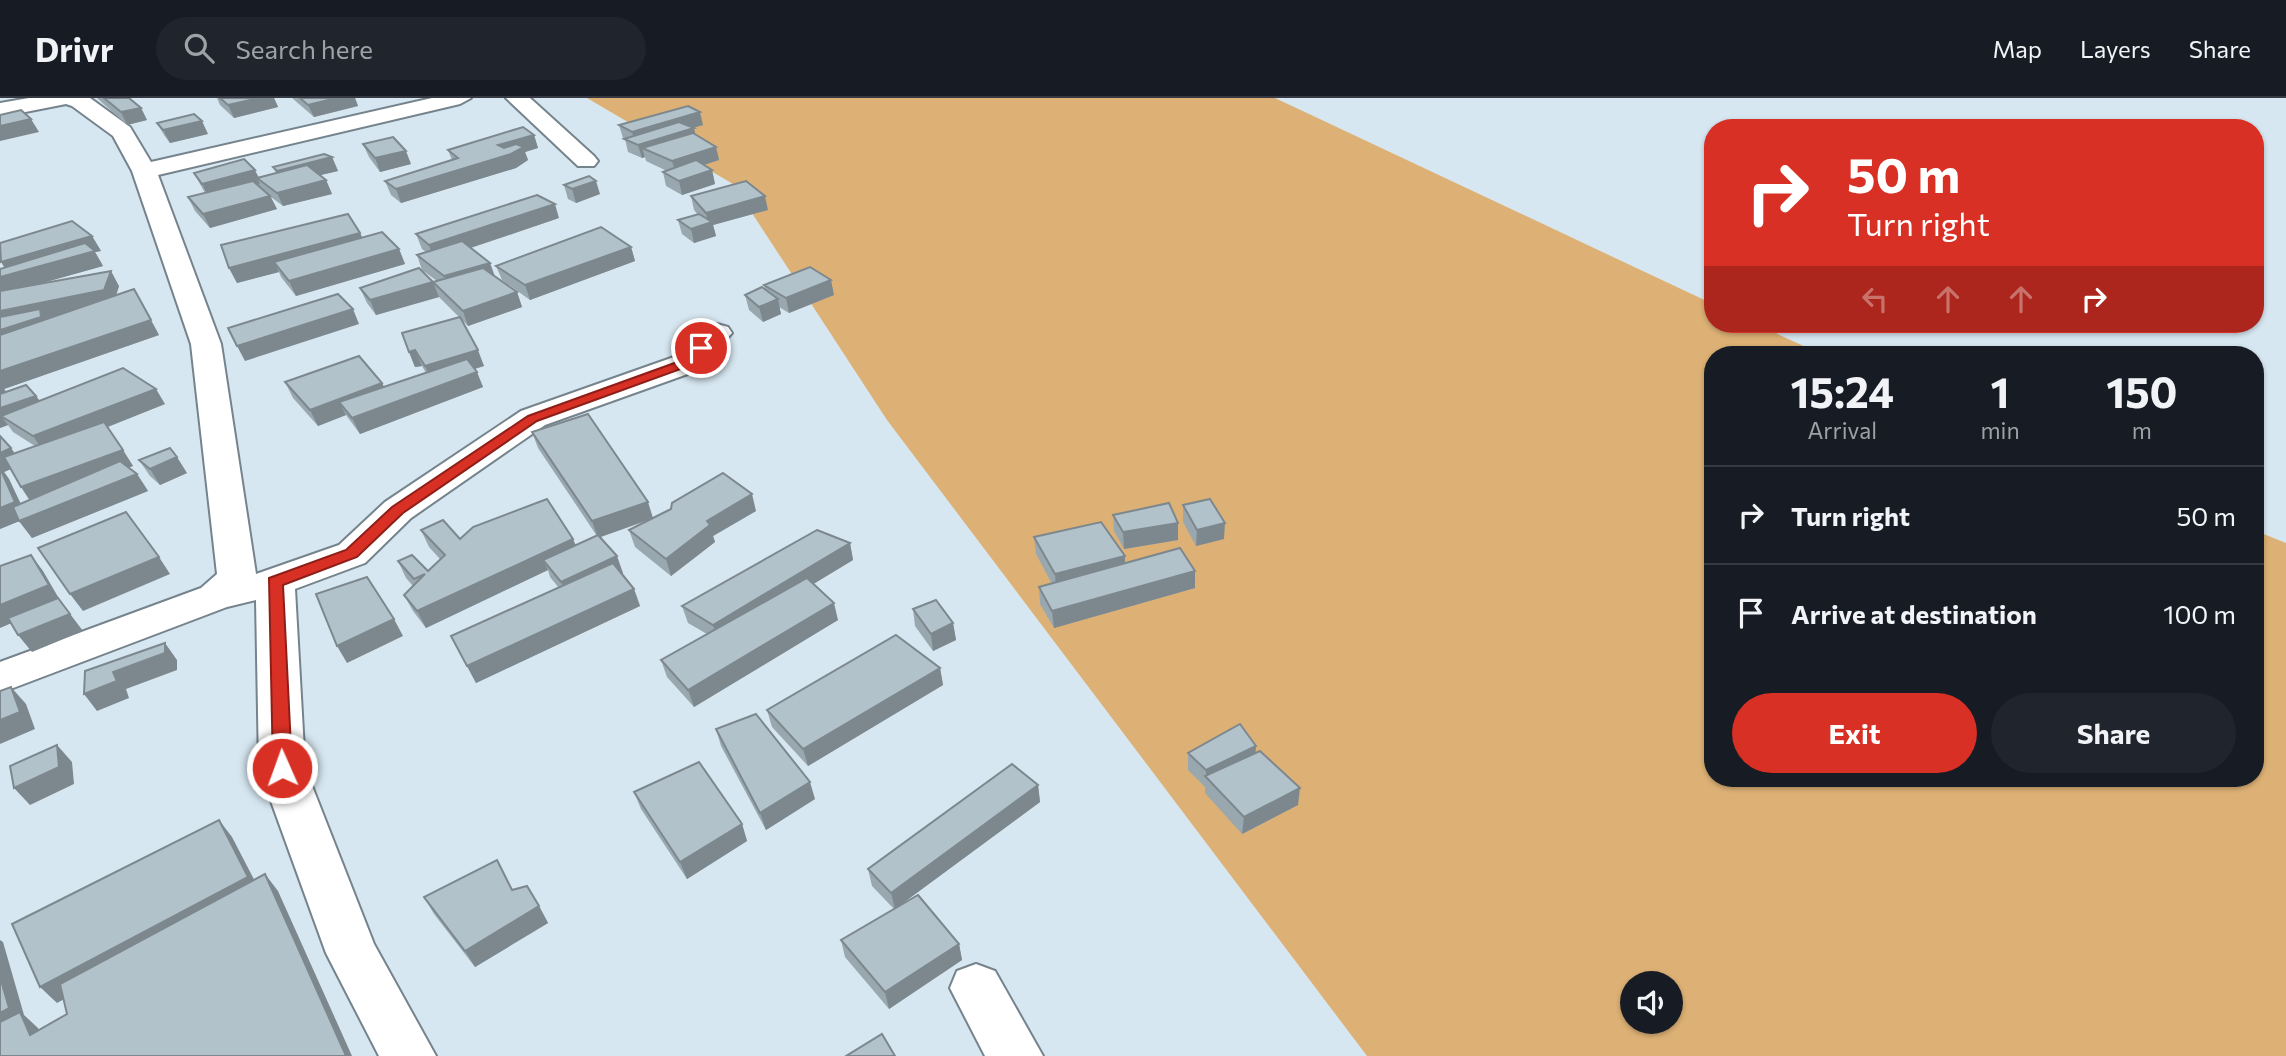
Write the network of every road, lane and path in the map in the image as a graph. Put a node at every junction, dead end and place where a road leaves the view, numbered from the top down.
1 (66, 98) edge
2 (460, 98) edge
3 (517, 98) edge
4 (0, 110) edge
5 (586, 161) dead end
6 (144, 171) junction
7 (717, 333) dead end
8 (275, 582) junction
9 (215, 597) junction
10 (0, 678) edge
11 (976, 988) dead end
12 (408, 1056) edge
13 (1015, 1056) edge

1 - 4 street
1 - 6 street
2 - 6 street
3 - 5 street
6 - 9 street
7 - 8 street
8 - 9 street
8 - 12 street
9 - 10 street
11 - 13 street

